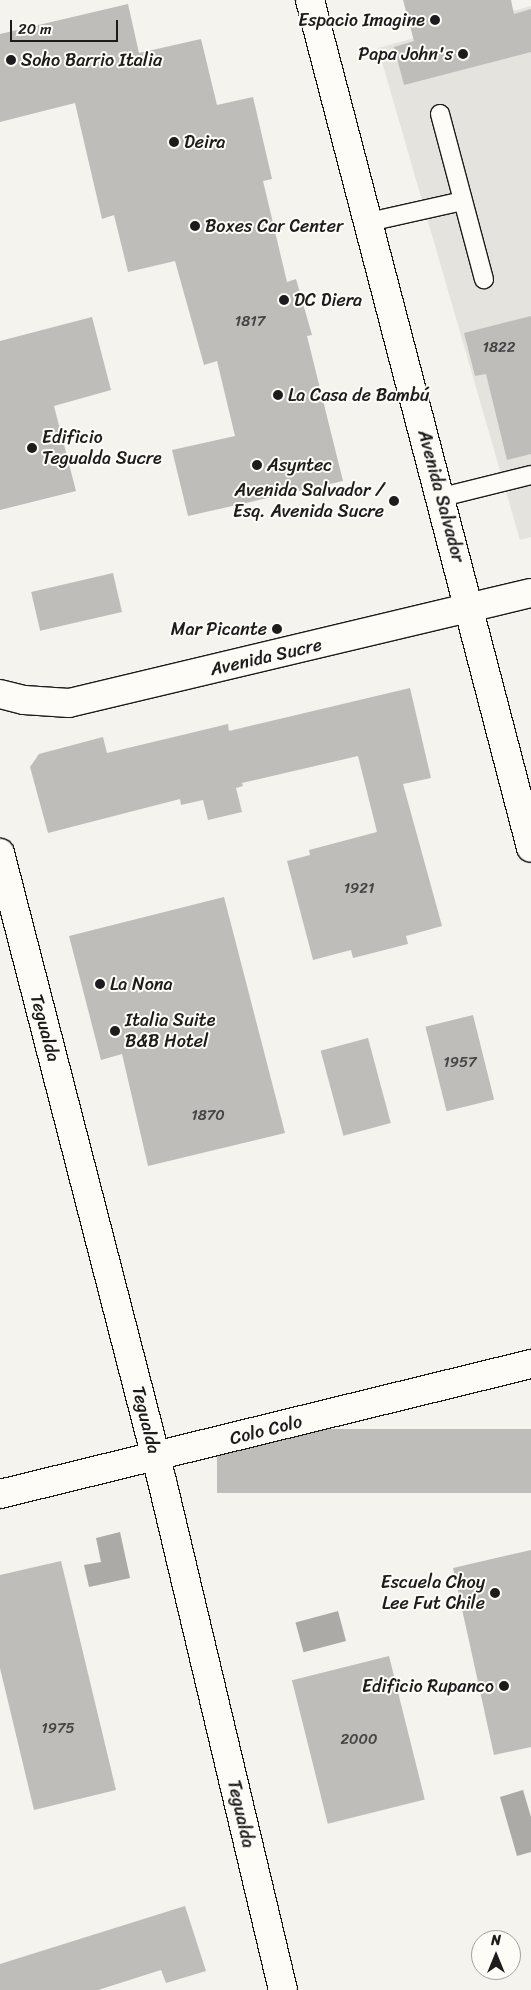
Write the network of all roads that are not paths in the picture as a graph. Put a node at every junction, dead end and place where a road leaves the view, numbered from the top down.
1 (310, 0) edge
2 (440, 114) dead end
3 (463, 201) junction
4 (369, 222) junction
5 (484, 279) dead end
6 (531, 475) edge
7 (442, 497) junction
8 (531, 593) edge
9 (470, 608) junction
10 (0, 694) edge
11 (531, 848) edge
12 (0, 853) edge
13 (531, 1364) edge
14 (156, 1458) junction
15 (0, 1494) edge
16 (282, 1990) edge

1 - 4 street, Avenida Salvador
2 - 3 lane
3 - 4 lane
3 - 5 lane
4 - 7 street, Avenida Salvador
6 - 7 lane
7 - 9 street, Avenida Salvador
8 - 9 street, Avenida Sucre
9 - 10 street, Avenida Sucre
9 - 11 street, Avenida Salvador
12 - 14 street, Tegualda
13 - 14 street, Colo Colo
14 - 15 street, Colo Colo
14 - 16 street, Tegualda

